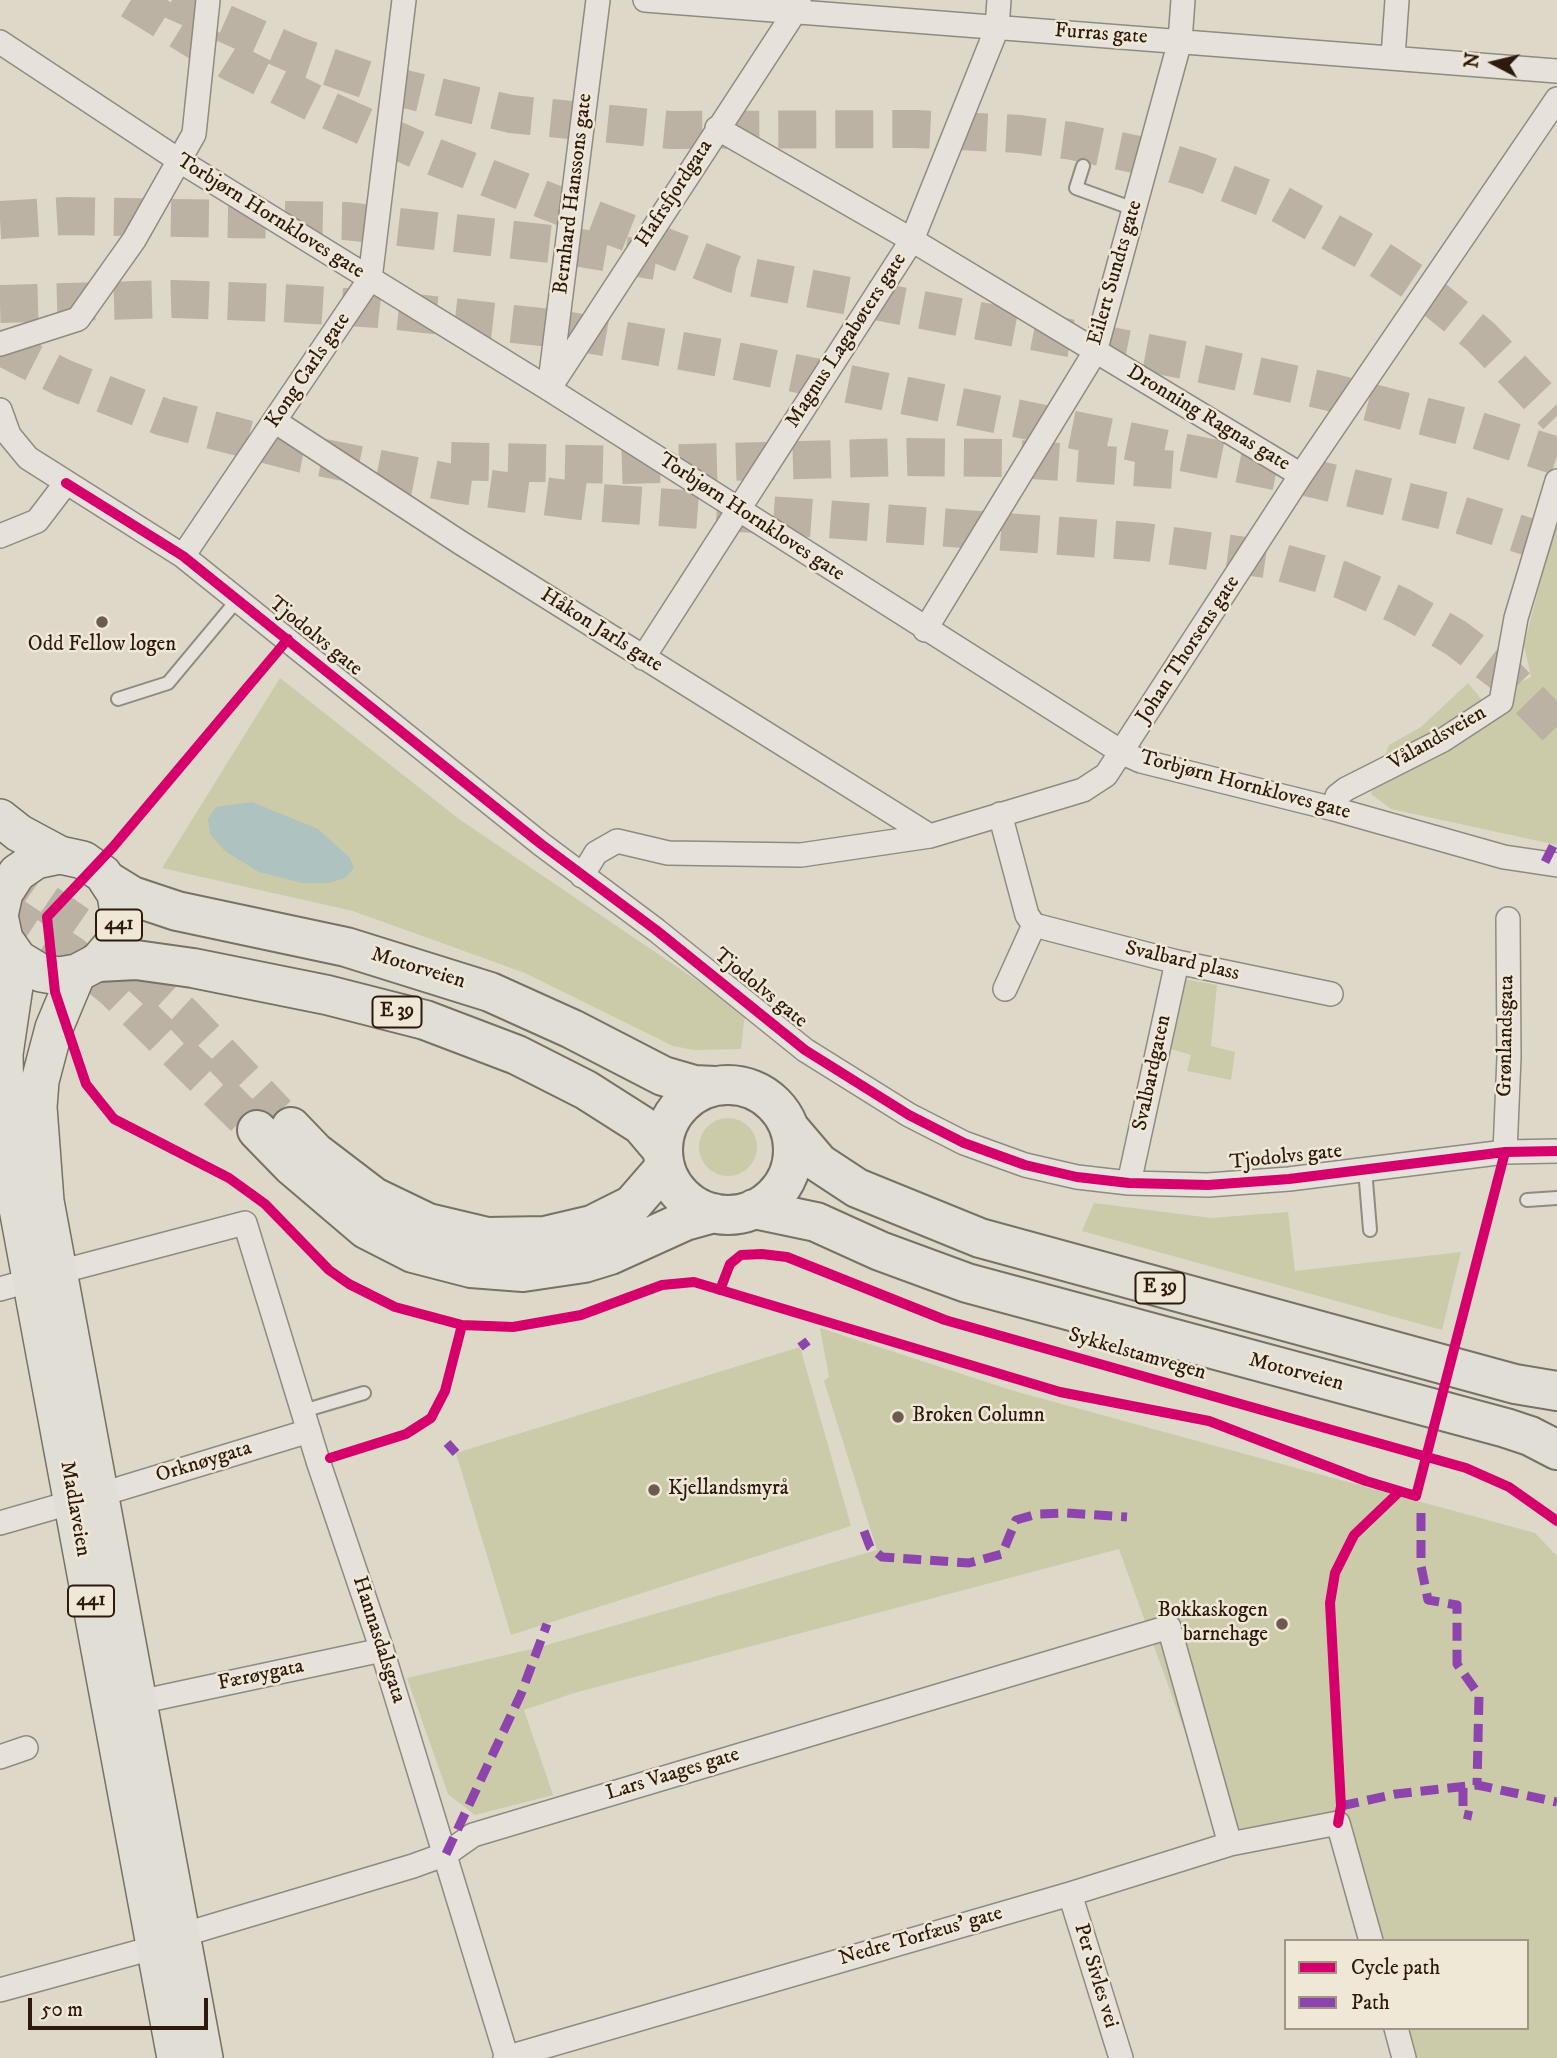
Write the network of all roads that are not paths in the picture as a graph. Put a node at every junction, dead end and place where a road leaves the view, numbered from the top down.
1 (208, 0) edge
2 (404, 0) edge
3 (598, 0) edge
4 (645, 0) edge
5 (999, 0) edge
6 (1183, 0) edge
7 (1398, 0) edge
8 (798, 5) edge
9 (997, 28) junction
10 (1180, 41) junction
11 (0, 42) edge
12 (1393, 57) junction
13 (1557, 71) edge
14 (1557, 99) edge
15 (717, 128) junction
16 (180, 161) junction
17 (1083, 166) dead end
18 (1134, 209) junction
19 (912, 240) junction
20 (370, 279) junction
21 (0, 344) edge
22 (1096, 352) junction
23 (549, 389) junction
24 (0, 410) edge
25 (276, 422) junction
26 (1301, 475) junction
27 (1557, 481) edge
28 (66, 483) junction
29 (738, 508) junction
30 (0, 536) edge
31 (183, 556) junction
32 (238, 599) junction
33 (925, 630) junction
34 (643, 658) junction
35 (118, 699) dead end
36 (1123, 753) junction
37 (1334, 809) junction
38 (1000, 814) junction
39 (0, 818) edge
40 (930, 836) junction
41 (60, 855) junction
42 (1557, 865) edge
43 (582, 876) junction
44 (111, 883) junction
45 (0, 911) edge
46 (1508, 919) dead end
47 (0, 920) edge
48 (1034, 925) junction
49 (18, 959) junction
50 (1177, 962) junction
51 (88, 967) junction
52 (1005, 989) dead end
53 (1331, 994) dead end
54 (715, 1086) junction
55 (790, 1129) junction
56 (3, 1131) edge
57 (1557, 1151) edge
58 (1505, 1152) junction
59 (664, 1159) junction
60 (1365, 1169) junction
61 (1129, 1183) junction
62 (1557, 1198) edge
63 (1527, 1200) dead end
64 (754, 1209) junction
65 (713, 1213) junction
66 (1370, 1230) dead end
67 (31, 1280) edge
68 (1557, 1391) edge
69 (364, 1393) dead end
70 (306, 1421) junction
71 (1557, 1450) edge
72 (86, 1498) junction
73 (0, 1523) edge
74 (382, 1650) junction
75 (139, 1702) junction
76 (26, 1748) dead end
77 (0, 1757) edge
78 (1230, 1844) junction
79 (446, 1854) junction
80 (1070, 1894) junction
81 (194, 1932) junction
82 (1370, 1939) edge
83 (138, 1952) dead end
84 (0, 1990) edge
85 (1397, 2030) edge
86 (176, 2058) edge
87 (204, 2058) edge
88 (506, 2058) edge
89 (1121, 2058) edge
90 (1404, 2058) edge

1 - 16 street
2 - 20 street, Kong Carls gate
3 - 23 street, Bernhard Hanssons gate
4 - 8 street, Furras gate
5 - 9 street, Magnus Lagabøters gate
6 - 10 street, Eilert Sundts gate
7 - 12 street
8 - 9 street, Furras gate
8 - 15 street, Hafrsfjordgata
9 - 10 street, Furras gate
9 - 19 street, Magnus Lagabøters gate
10 - 12 street, Furras gate
10 - 18 street, Eilert Sundts gate
11 - 16 street, Torbjørn Hornkloves gate
12 - 13 street, Furras gate
14 - 26 street, Johan Thorsens gate
15 - 19 street, Dronning Ragnas gate
15 - 23 street, Hafrsfjordgata
16 - 20 street, Torbjørn Hornkloves gate
16 - 21 street
17 - 18 lane
18 - 22 street, Eilert Sundts gate
19 - 22 street, Dronning Ragnas gate
19 - 29 street, Magnus Lagabøters gate
20 - 23 street, Torbjørn Hornkloves gate
20 - 25 street, Kong Carls gate
22 - 26 street, Dronning Ragnas gate
22 - 33 street, Eilert Sundts gate
23 - 29 street, Torbjørn Hornkloves gate
24 - 28 street, Tjodolvs gate
25 - 31 street, Kong Carls gate
25 - 34 street, Håkon Jarls gate
26 - 36 street, Johan Thorsens gate
27 - 37 street, Vålandsveien
28 - 30 street
28 - 31 street, Tjodolvs gate
29 - 33 street, Torbjørn Hornkloves gate
29 - 34 street, Magnus Lagabøters gate
31 - 32 street, Tjodolvs gate
32 - 35 lane
32 - 43 street, Tjodolvs gate
33 - 36 street, Torbjørn Hornkloves gate
34 - 40 street, Håkon Jarls gate
36 - 37 street, Torbjørn Hornkloves gate
36 - 38 street, Johan Thorsens gate
37 - 42 street, Torbjørn Hornkloves gate
38 - 40 street, Johan Thorsens gate
38 - 48 street
39 - 41 main road, 441
40 - 43 street, Johan Thorsens gate
41 - 44 main road, 441
41 - 45 main road
43 - 61 street, Tjodolvs gate
44 - 51 main road, 441
44 - 54 highway, Motorveien / E 39
46 - 58 street, Grønlandsgata
47 - 49 main road
48 - 50 street, Svalbard plass
48 - 52 street
49 - 51 main road
49 - 56 main road, Madlaveien / 441
50 - 53 street, Svalbard plass
50 - 61 street, Svalbardgaten
51 - 59 highway, E 39
51 - 67 main road, Madlaveien / 441
54 - 55 highway, E 39
54 - 59 highway, E 39
55 - 64 highway
55 - 68 highway, E 39
56 - 67 main road, Madlaveien / 441
57 - 58 street, Tjodolvs gate
58 - 60 street, Tjodolvs gate
59 - 65 highway, E 39
59 - 65 highway, E 39
60 - 61 street, Tjodolvs gate
60 - 66 lane
62 - 63 lane
64 - 65 highway, E 39
64 - 71 highway, Motorveien / E 39
67 - 70 street, Hannasdalsgata
67 - 72 main road, Madlaveien / 441
69 - 70 lane
70 - 72 street, Orknøygata
70 - 74 street, Hannasdalsgata
72 - 73 street, Orknøygata
72 - 75 main road, Madlaveien / 441
72 - 86 main road, Madlaveien / 441
74 - 75 street, Færøygata
74 - 79 street, Hannasdalsgata
75 - 81 main road, Madlaveien / 441
76 - 77 street
78 - 79 street, Lars Vaages gate
78 - 80 street, Nedre Torfæus' gate
78 - 82 street, Nedre Torfæus' gate
79 - 81 street, Lars Vaages gate
79 - 88 street, Hannasdalsgata
80 - 88 street, Nedre Torfæus' gate
80 - 89 street, Per Sivles vei
81 - 87 main road, Madlaveien / 441
83 - 84 street
85 - 90 street

